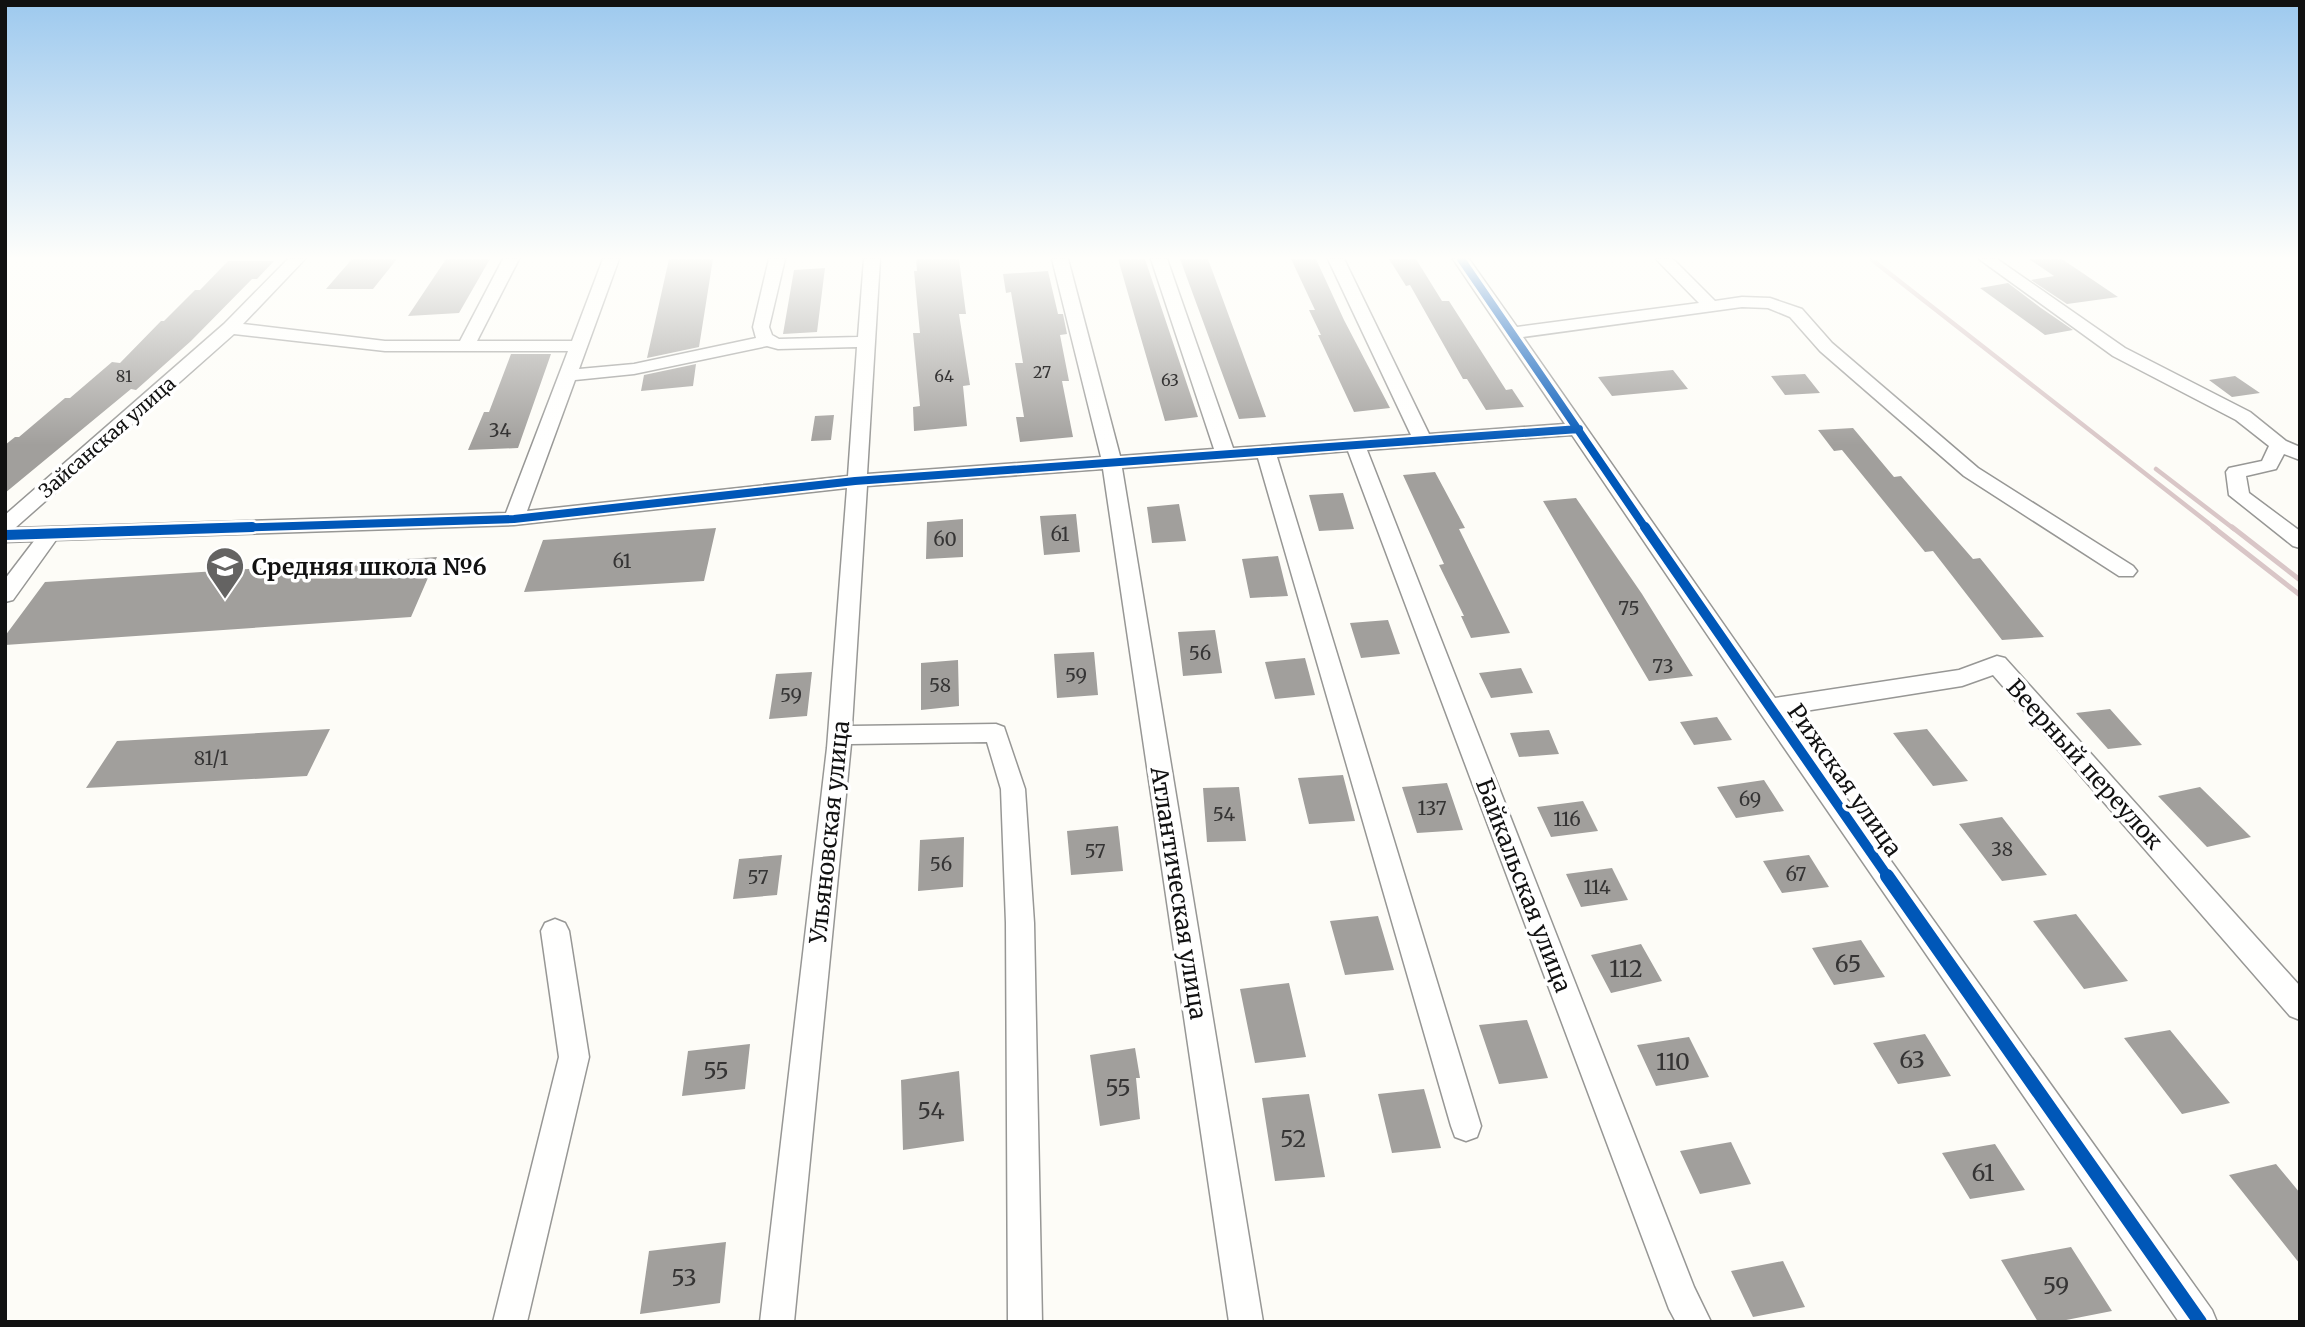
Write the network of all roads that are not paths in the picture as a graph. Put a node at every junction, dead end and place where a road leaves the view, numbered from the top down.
1 (237, 321) edge
2 (480, 321) edge
3 (588, 321) edge
4 (762, 321) edge
5 (867, 321) edge
6 (1076, 321) edge
7 (1180, 321) edge
8 (1366, 321) edge
9 (1505, 321) edge
10 (1605, 321) edge
11 (1804, 321) edge
12 (2075, 321) edge
13 (230, 328) junction
14 (1513, 333) junction
15 (767, 341) junction
16 (865, 342) junction
17 (467, 346) junction
18 (579, 346) junction
19 (568, 375) junction
20 (1579, 429) junction
21 (1423, 441) junction
22 (2279, 445) junction
23 (1356, 446) junction
24 (1266, 452) junction
25 (2300, 454) edge
26 (1226, 456) junction
27 (1112, 464) junction
28 (855, 481) junction
29 (514, 519) junction
30 (5, 526) edge
31 (51, 532) junction
32 (5, 535) edge
33 (2300, 541) edge
34 (2126, 571) dead end
35 (5, 595) edge
36 (1769, 708) junction
37 (840, 734) junction
38 (555, 931) dead end
39 (2300, 1007) edge
40 (1465, 1126) dead end
41 (510, 1322) edge
42 (777, 1322) edge
43 (1025, 1322) edge
44 (1246, 1322) edge
45 (1695, 1322) edge
46 (2200, 1322) edge

1 - 13 street, Зайсанская улица
2 - 17 street
3 - 18 street
4 - 15 street
5 - 16 street, Ульяновская улица
6 - 27 street, Атлантическая улица
7 - 26 street
8 - 21 street
9 - 14 street, Рижская улица
10 - 14 street
11 - 34 street
12 - 22 street
13 - 17 street
13 - 30 street, Зайсанская улица
14 - 20 street, Рижская улица
15 - 16 street
15 - 19 street
16 - 28 street, Ульяновская улица
17 - 18 street
18 - 19 street
19 - 29 street
20 - 21 street
20 - 36 street, Рижская улица
21 - 23 street
22 - 25 street
22 - 33 street
23 - 24 street
23 - 45 street, Байкальская улица
24 - 26 street
24 - 40 street
26 - 27 street
27 - 28 street
27 - 44 street, Атлантическая улица
28 - 29 street
28 - 37 street, Ульяновская улица
29 - 31 street
31 - 32 street
31 - 35 street
36 - 39 street, Веерный переулок
36 - 46 street, Рижская улица
37 - 42 street, Ульяновская улица
37 - 43 street
38 - 41 street

